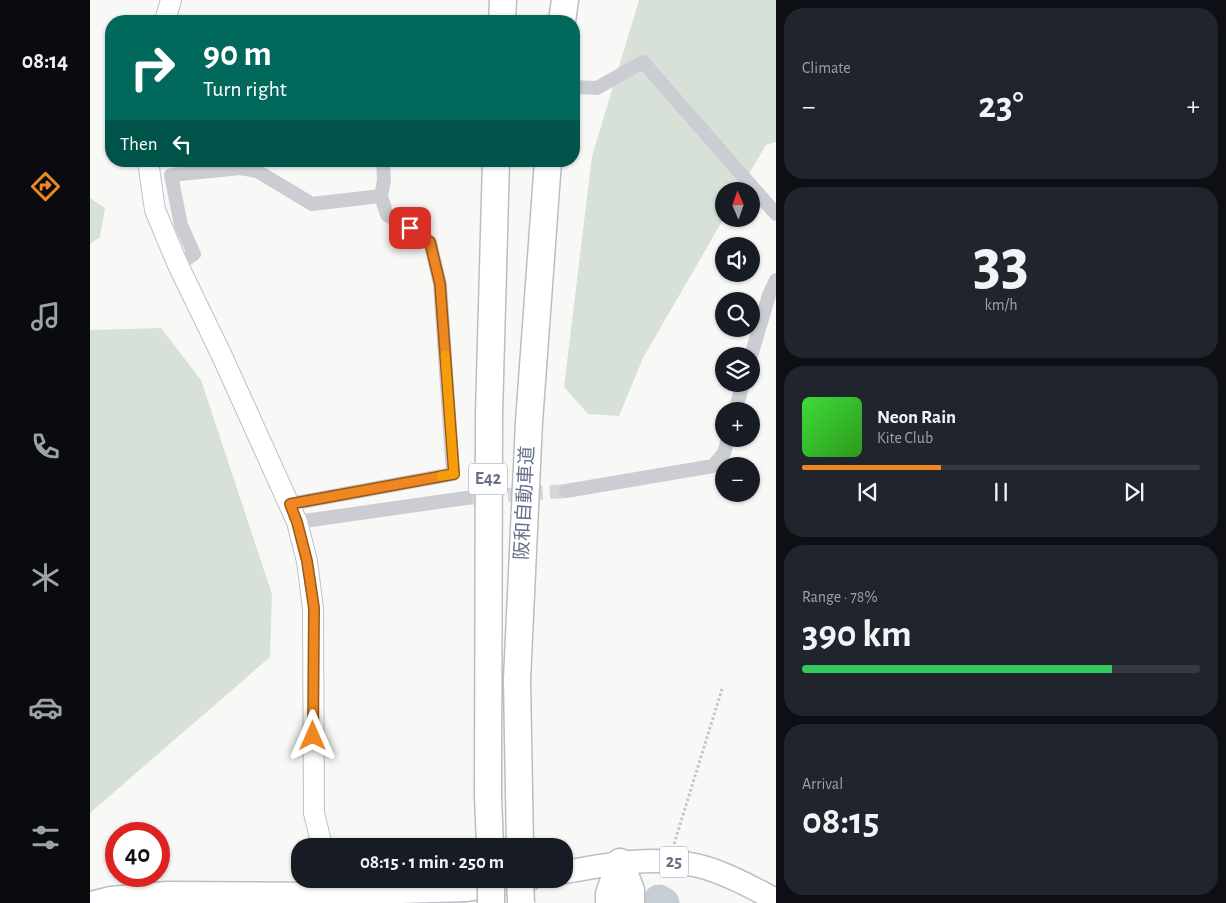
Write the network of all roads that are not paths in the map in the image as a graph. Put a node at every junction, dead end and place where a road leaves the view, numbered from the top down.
1 (171, 0) edge
2 (503, 0) edge
3 (565, 0) edge
4 (167, 15) edge
5 (502, 15) edge
6 (563, 15) edge
7 (580, 87) edge
8 (149, 167) edge
9 (383, 167) edge
10 (496, 167) edge
11 (548, 167) edge
12 (381, 196) junction
13 (776, 214) edge
14 (178, 265) junction
15 (776, 280) edge
16 (772, 296) edge
17 (754, 347) edge
18 (726, 447) edge
19 (566, 491) tunnel mouth
20 (466, 498) tunnel mouth
21 (294, 513) junction
22 (320, 838) edge
23 (490, 838) edge
24 (520, 838) edge
25 (620, 862) junction
26 (573, 871) edge
27 (478, 888) edge
28 (491, 888) edge
29 (520, 888) edge
30 (332, 892) edge
31 (776, 900) edge
32 (91, 903) edge
33 (492, 903) edge
34 (521, 903) edge
35 (609, 903) edge
36 (632, 903) edge

1 - 4 street
2 - 5 highway
3 - 6 highway
7 - 13 street
8 - 14 street
9 - 12 street
10 - 23 highway, 阪和自動車道 / E42
11 - 24 highway, 阪和自動車道 / E42
12 - 14 street
12 - 21 street
14 - 21 street
15 - 16 street
16 - 17 street
18 - 19 street
20 - 21 street
21 - 22 street
25 - 26 main road, 25
25 - 31 main road, 25
25 - 35 highway
25 - 36 highway
27 - 30 main road
28 - 33 highway, bridge
29 - 34 highway, bridge
30 - 32 main road

